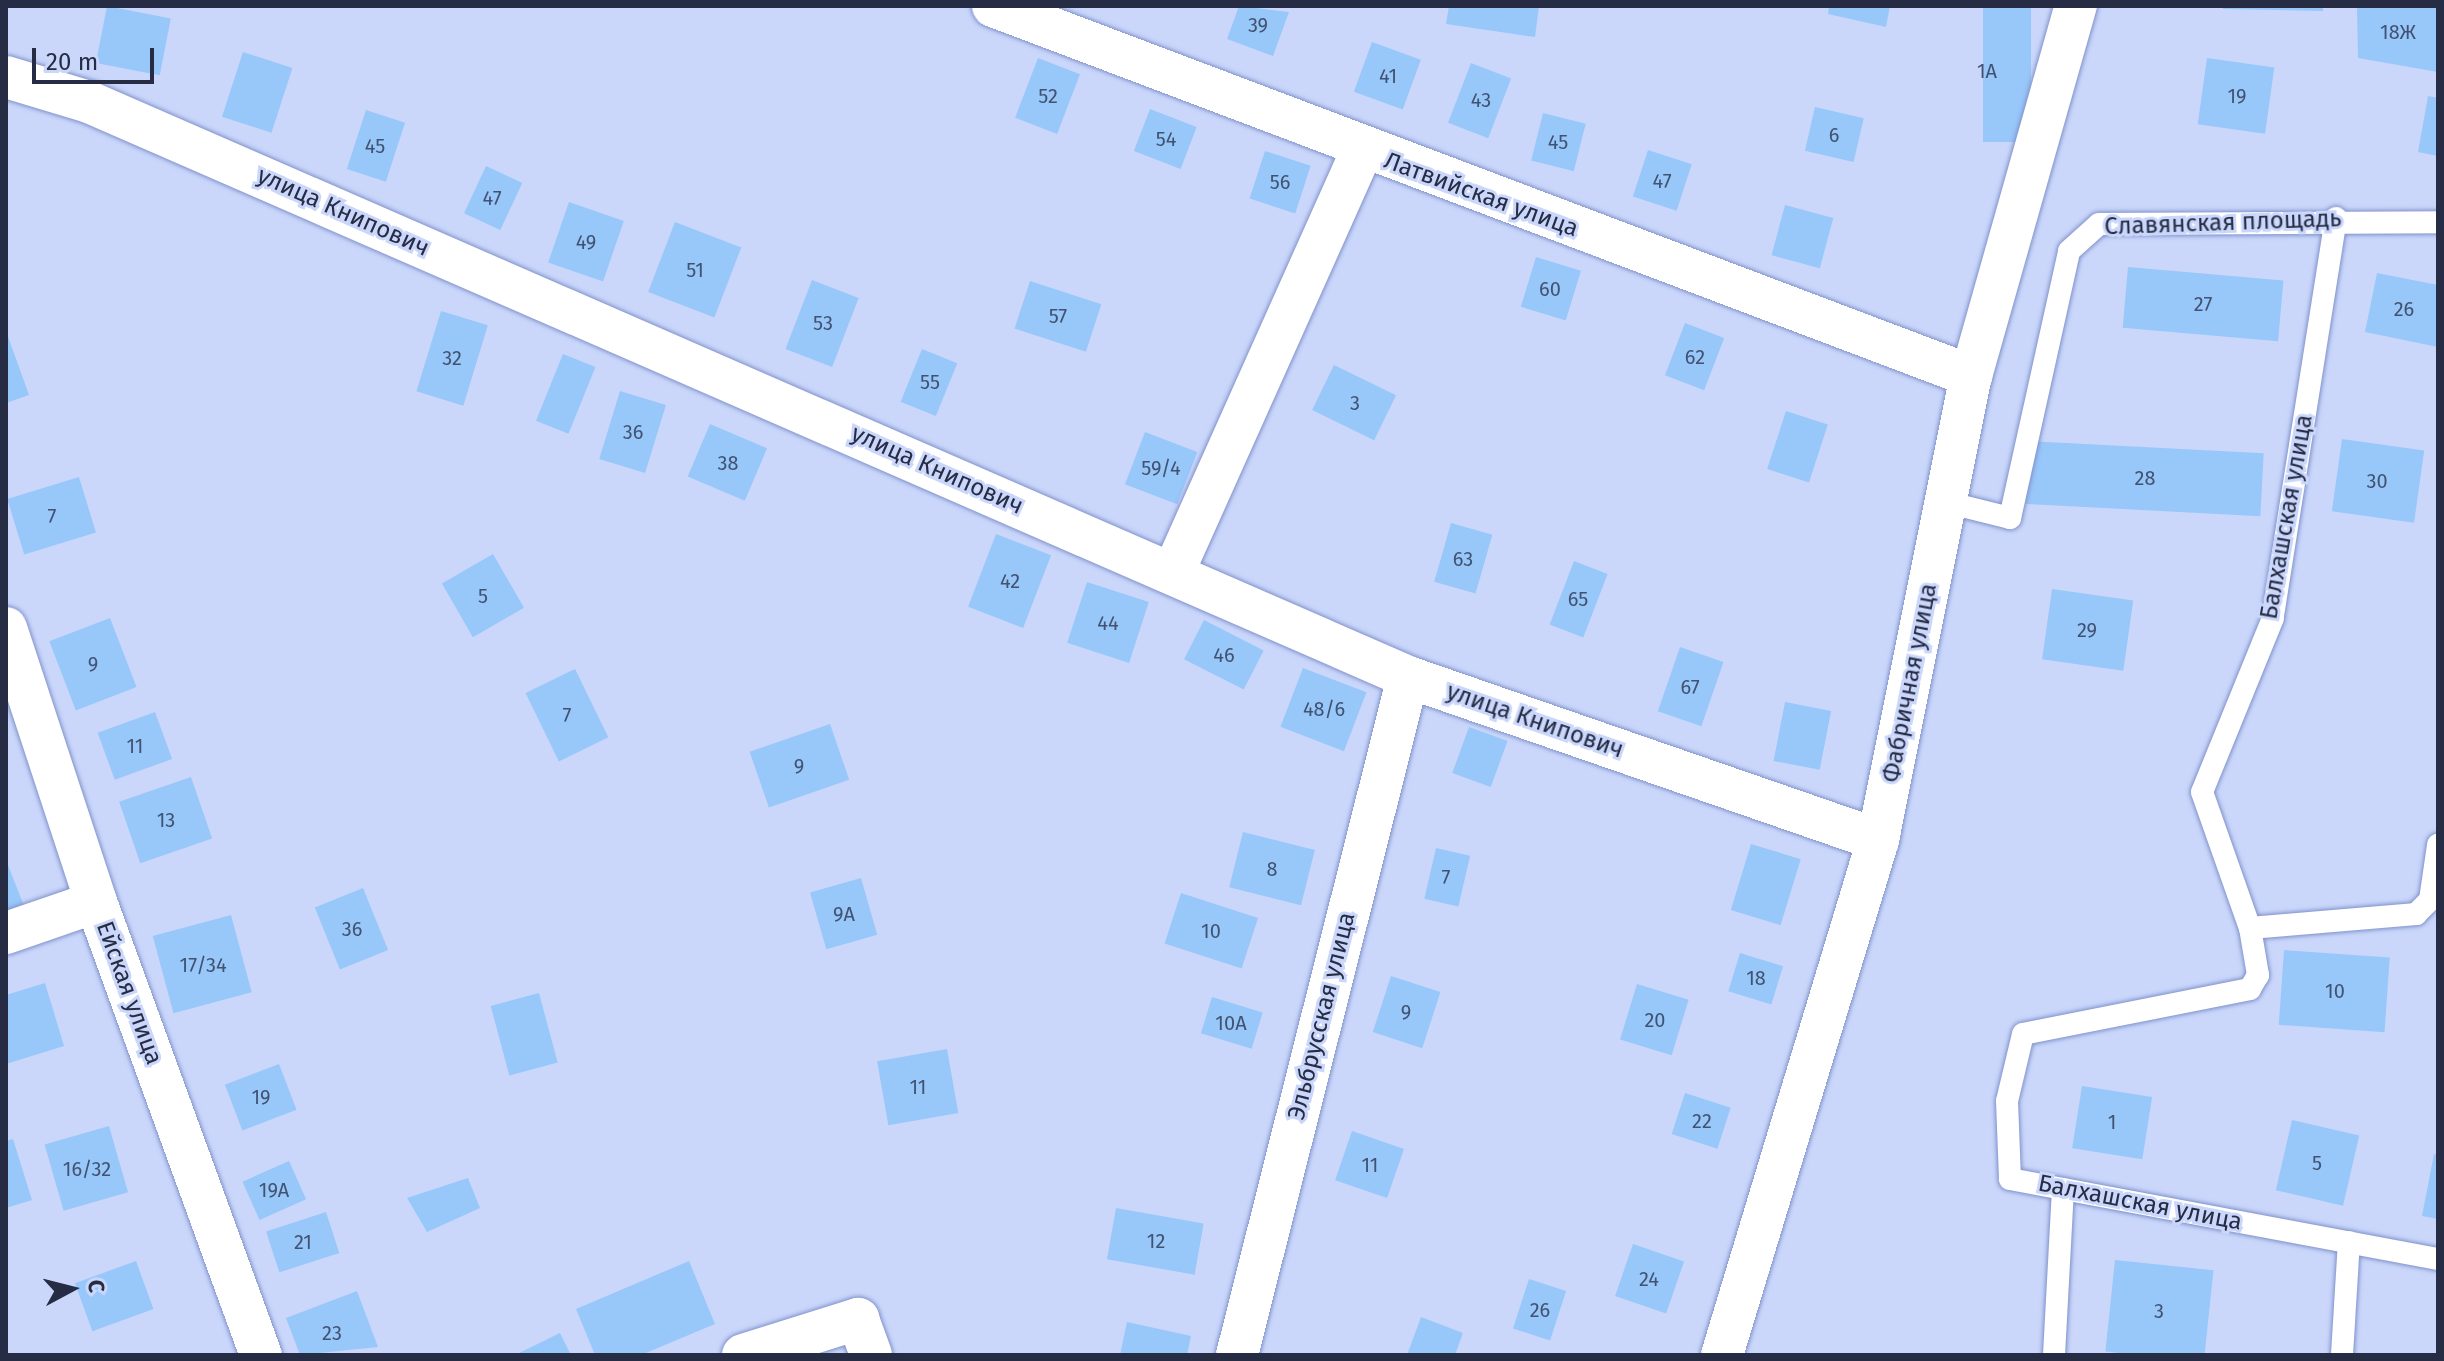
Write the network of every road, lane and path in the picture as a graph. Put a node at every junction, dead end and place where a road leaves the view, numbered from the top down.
1 (993, 6) edge
2 (2076, 6) edge
3 (6, 77) edge
4 (1362, 151) junction
5 (2336, 218) junction
6 (2438, 222) edge
7 (1971, 376) junction
8 (1946, 502) junction
9 (1173, 573) junction
10 (6, 628) edge
11 (1408, 677) junction
12 (1878, 840) junction
13 (2438, 845) edge
14 (96, 902) junction
15 (2250, 928) junction
16 (6, 933) edge
17 (2063, 1189) junction
18 (2349, 1242) junction
19 (2438, 1259) edge
20 (864, 1337) edge
21 (261, 1355) edge
22 (743, 1355) edge
23 (1237, 1355) edge
24 (1722, 1355) edge
25 (2054, 1355) edge
26 (2342, 1355) edge

1 - 4 street, Латвийская улица
2 - 7 street, Фабричная улица
3 - 9 street, улица Книпович
4 - 7 street, Латвийская улица
4 - 9 street
5 - 6 lane, Славянская площадь
5 - 8 lane, Славянская площадь
5 - 15 lane, Балхашская улица
7 - 8 street, Фабричная улица
8 - 12 street, Фабричная улица
9 - 11 street, улица Книпович
10 - 14 street, Ейская улица
11 - 12 street, улица Книпович
11 - 23 street, Эльбрусская улица
12 - 24 street, Фабричная улица
13 - 15 lane
14 - 16 street
14 - 21 street, Ейская улица
15 - 17 lane, Балхашская улица
17 - 18 lane, Балхашская улица
17 - 25 lane
18 - 19 lane, Балхашская улица
18 - 26 lane
20 - 22 street

